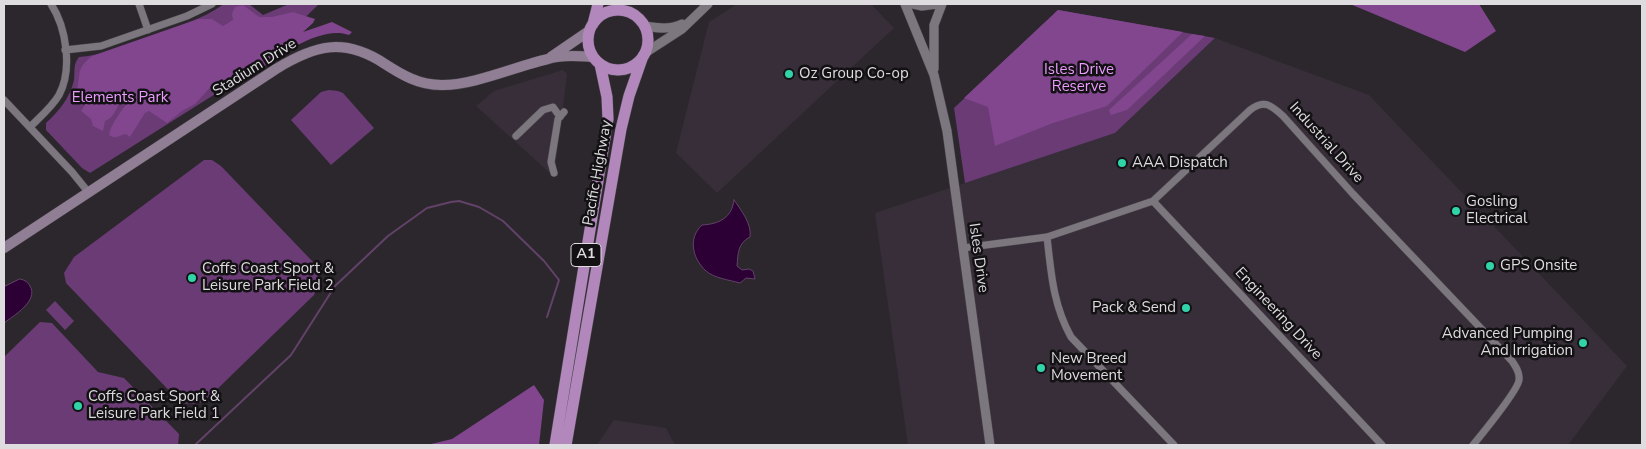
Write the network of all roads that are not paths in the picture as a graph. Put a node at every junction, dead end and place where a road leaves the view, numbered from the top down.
1 (51, 4) edge
2 (139, 4) edge
3 (212, 4) edge
4 (598, 4) edge
5 (633, 4) edge
6 (708, 4) edge
7 (905, 4) edge
8 (913, 4) edge
9 (937, 4) edge
10 (942, 4) edge
11 (637, 16) junction
12 (691, 19) junction
13 (645, 26) junction
14 (591, 28) junction
15 (148, 30) junction
16 (65, 50) junction
17 (644, 54) junction
18 (550, 58) junction
19 (597, 60) junction
20 (934, 75) junction
21 (4, 100) edge
22 (30, 127) junction
23 (516, 136) dead end
24 (554, 173) dead end
25 (89, 193) junction
26 (1153, 201) junction
27 (1047, 237) junction
28 (4, 248) edge
29 (963, 248) junction
30 (556, 445) edge
31 (566, 445) edge
32 (990, 445) edge
33 (1174, 445) edge
34 (1382, 445) edge
35 (1473, 445) edge

1 - 16 street
2 - 15 street
3 - 15 street
4 - 14 highway, A1
5 - 11 highway
6 - 12 street
7 - 20 street
8 - 9 street
10 - 20 street
11 - 13 highway
11 - 14 highway
12 - 13 street
12 - 17 street
13 - 17 highway, A1
14 - 18 main road, Stadium Drive
14 - 19 highway, A1
15 - 16 street
16 - 22 street
17 - 19 highway
17 - 31 highway, Pacific Highway / A1
18 - 19 main road, Stadium Drive
18 - 25 main road, Stadium Drive
19 - 30 highway, Pacific Highway / A1
20 - 29 street, Isles Drive
21 - 22 street
22 - 25 street
23 - 24 street
25 - 28 main road, Stadium Drive
26 - 27 street, Industrial Drive
26 - 34 street, Engineering Drive
26 - 35 street, Industrial Drive
27 - 29 street, Industrial Drive
27 - 33 street
29 - 32 street, Isles Drive

